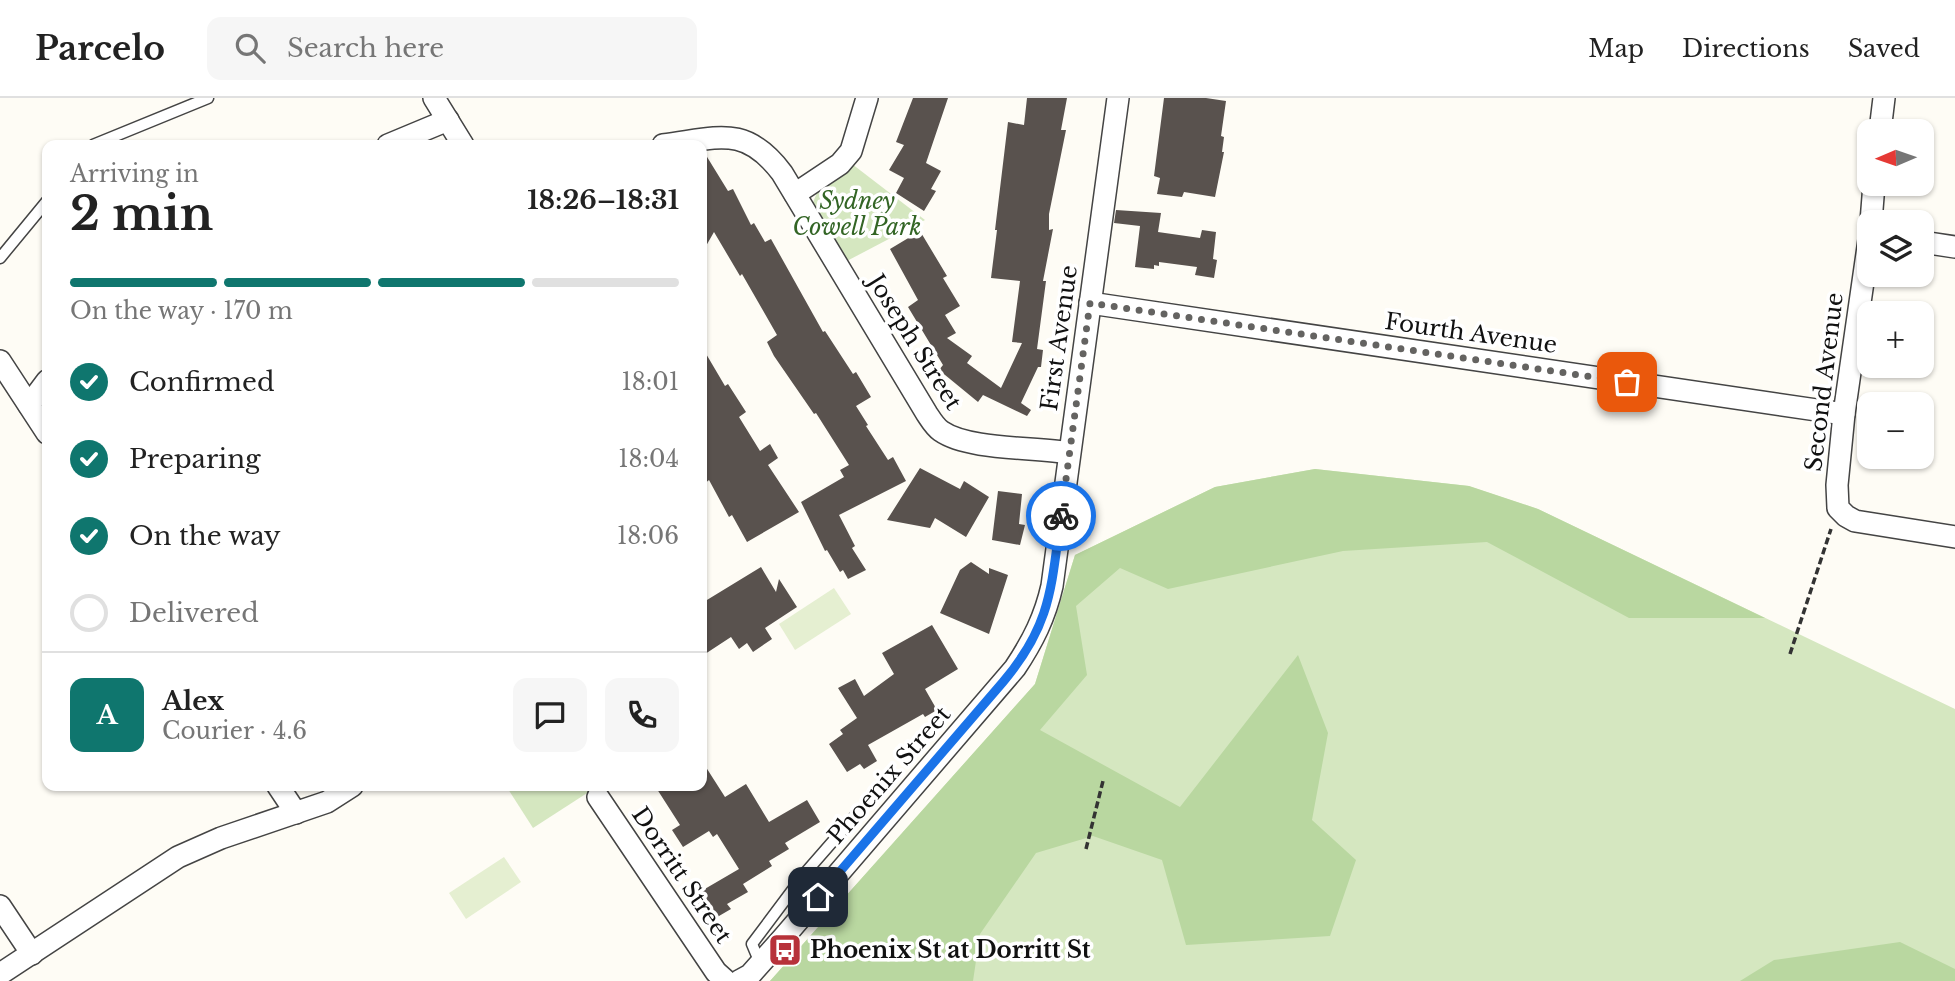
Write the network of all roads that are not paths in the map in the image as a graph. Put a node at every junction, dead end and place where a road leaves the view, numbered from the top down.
1 (208, 98) edge
2 (434, 98) edge
3 (867, 98) edge
4 (1118, 98) edge
5 (1884, 98) edge
6 (1881, 119) edge
7 (448, 120) junction
8 (105, 140) edge
9 (400, 140) edge
10 (460, 140) edge
11 (706, 140) edge
12 (794, 194) junction
13 (42, 207) edge
14 (1934, 244) edge
15 (1955, 247) edge
16 (0, 258) edge
17 (1862, 287) edge
18 (1090, 303) junction
19 (0, 361) edge
20 (42, 388) edge
21 (29, 405) junction
22 (1844, 414) junction
23 (42, 425) edge
24 (1069, 453) junction
25 (1955, 537) edge
26 (1052, 586) joint
27 (281, 791) edge
28 (344, 791) edge
29 (598, 797) dead end
30 (861, 809) dead end
31 (296, 813) junction
32 (0, 906) edge
33 (32, 954) junction
34 (760, 963) junction
35 (0, 974) edge
36 (726, 981) edge
37 (739, 981) edge

1 - 8 lane
2 - 7 street
3 - 12 street
4 - 18 street, First Avenue
5 - 6 street
7 - 9 street
7 - 10 street
11 - 12 street, Joseph Street
12 - 24 street, Joseph Street
13 - 16 lane
14 - 15 street
17 - 22 street, Second Avenue
18 - 22 street, Fourth Avenue
18 - 24 street, First Avenue
19 - 21 street
20 - 21 street
21 - 23 street
22 - 25 street, Second Avenue
24 - 26 street, First Avenue
26 - 34 street, Phoenix Street
27 - 31 street
28 - 31 street
29 - 36 street, Dorritt Street
30 - 34 lane
31 - 33 street
32 - 33 street
33 - 35 street
34 - 37 street, Phoenix Street

